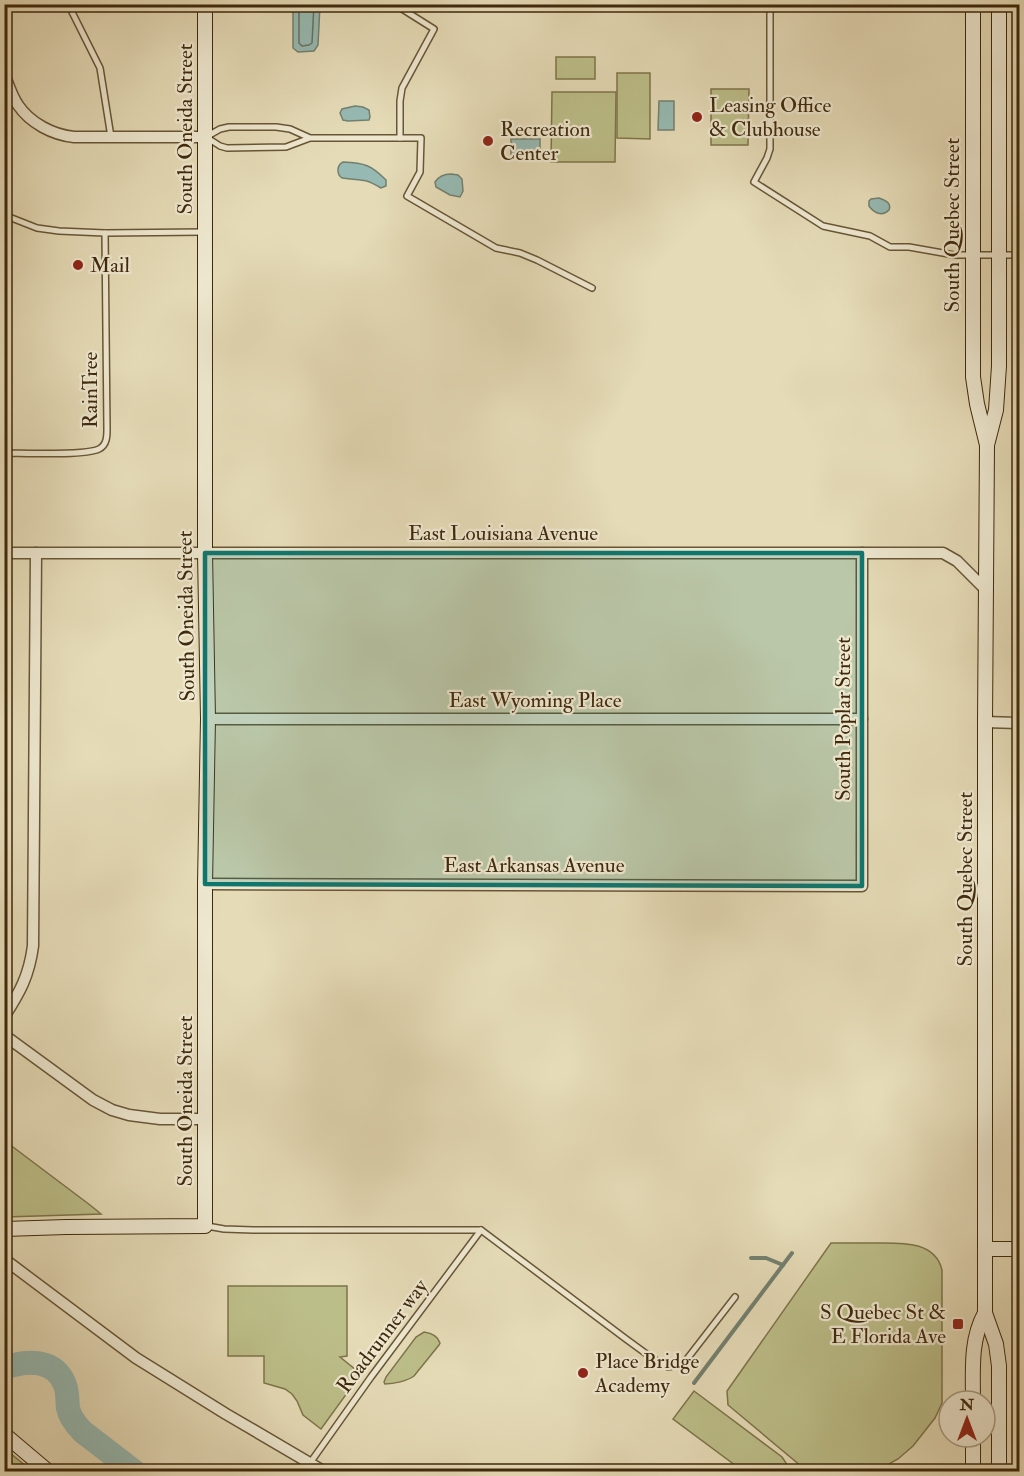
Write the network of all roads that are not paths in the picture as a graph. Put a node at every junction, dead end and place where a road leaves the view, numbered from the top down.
1 (68, 4) edge
2 (206, 4) edge
3 (400, 4) edge
4 (770, 4) edge
5 (973, 4) edge
6 (999, 4) edge
7 (4, 75) edge
8 (111, 137) junction
9 (206, 137) junction
10 (310, 138) junction
11 (400, 138) junction
12 (4, 215) edge
13 (206, 232) junction
14 (105, 233) junction
15 (973, 255) junction
16 (999, 255) junction
17 (1020, 255) edge
18 (592, 288) dead end
19 (987, 445) junction
20 (4, 453) edge
21 (4, 553) edge
22 (36, 553) junction
23 (206, 553) junction
24 (862, 553) junction
25 (987, 591) junction
26 (862, 719) junction
27 (208, 720) junction
28 (986, 723) junction
29 (1020, 723) edge
30 (206, 884) junction
31 (862, 886) joint
32 (4, 1017) edge
33 (4, 1035) edge
34 (206, 1119) junction
35 (205, 1226) junction
36 (4, 1229) edge
37 (481, 1230) junction
38 (986, 1249) junction
39 (1020, 1249) edge
40 (4, 1259) edge
41 (735, 1297) dead end
42 (986, 1313) junction
43 (973, 1389) edge
44 (4, 1434) edge
45 (973, 1449) edge
46 (310, 1463) junction
47 (46, 1471) edge
48 (325, 1472) edge
49 (973, 1472) edge
50 (999, 1472) edge

1 - 8 lane
2 - 9 main road, South Oneida Street
3 - 11 lane
4 - 15 lane
5 - 15 main road, South Quebec Street
6 - 16 main road, South Quebec Street
7 - 8 street
8 - 9 street
9 - 10 lane
9 - 10 lane
9 - 13 main road, South Oneida Street
10 - 11 lane
11 - 18 lane
12 - 14 lane
13 - 14 lane
13 - 23 main road, South Oneida Street
14 - 20 lane, RainTree
15 - 16 lane
15 - 19 main road, South Quebec Street
16 - 17 lane
16 - 19 main road, South Quebec Street
19 - 25 main road, South Quebec Street
21 - 22 street, East Louisiana Avenue
22 - 23 street, East Louisiana Avenue
22 - 32 street
23 - 24 street, East Louisiana Avenue
23 - 27 main road, South Oneida Street
24 - 25 street, East Louisiana Avenue
24 - 26 street, South Poplar Street
25 - 28 main road, South Quebec Street
26 - 27 street, East Wyoming Place
26 - 31 street, South Poplar Street
27 - 30 main road, South Oneida Street
28 - 29 street
28 - 38 main road, South Quebec Street
30 - 31 street, East Arkansas Avenue
30 - 34 main road, South Oneida Street
33 - 34 street
34 - 35 main road, South Oneida Street
35 - 36 main road
35 - 37 lane
37 - 41 lane
37 - 46 lane, Roadrunner way
38 - 39 main road
38 - 42 main road, South Quebec Street
40 - 46 street
42 - 43 main road, South Quebec Street
42 - 50 main road, South Quebec Street
44 - 47 main road
45 - 49 main road
46 - 48 street

